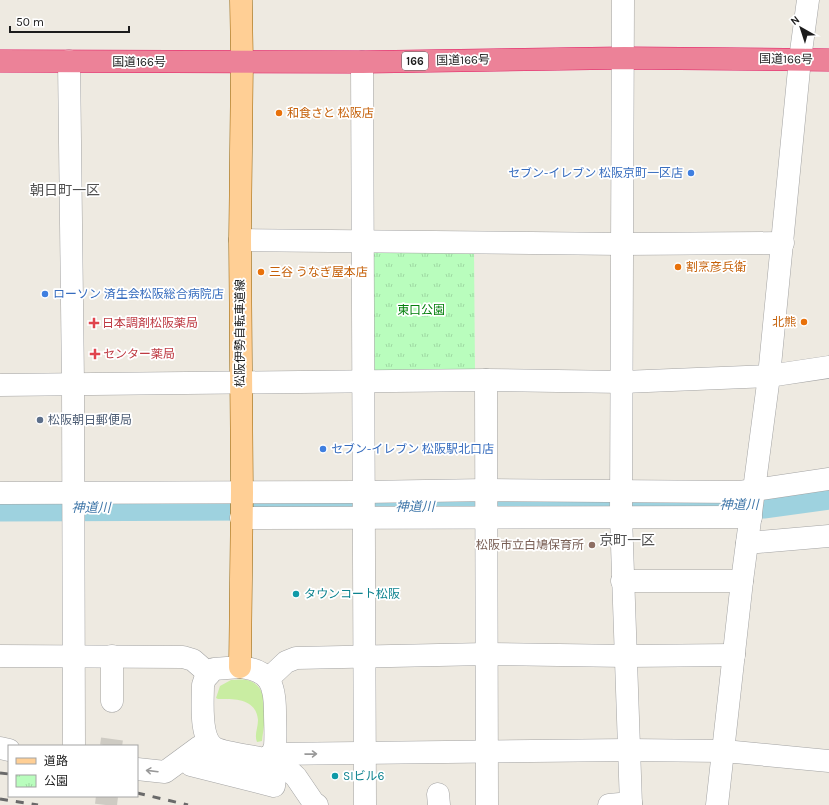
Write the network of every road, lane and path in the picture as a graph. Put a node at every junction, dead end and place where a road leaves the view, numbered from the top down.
1 (241, 0) edge
2 (623, 0) edge
3 (808, 0) edge
4 (624, 58) junction
5 (800, 59) junction
6 (829, 60) edge
7 (0, 61) edge
8 (69, 61) junction
9 (242, 62) junction
10 (362, 62) junction
11 (240, 240) junction
12 (362, 241) junction
13 (783, 243) junction
14 (622, 244) junction
15 (829, 367) edge
16 (769, 376) junction
17 (486, 380) junction
18 (362, 381) junction
19 (623, 382) junction
20 (73, 383) junction
21 (240, 383) junction
22 (0, 385) edge
23 (829, 479) edge
24 (486, 490) junction
25 (754, 491) junction
26 (242, 492) junction
27 (363, 492) junction
28 (621, 492) junction
29 (0, 493) edge
30 (73, 502) junction
31 (621, 515) junction
32 (751, 516) junction
33 (487, 517) junction
34 (241, 518) junction
35 (363, 519) junction
36 (829, 536) edge
37 (747, 543) junction
38 (622, 581) junction
39 (742, 581) junction
40 (486, 654) junction
41 (734, 655) junction
42 (0, 656) edge
43 (72, 656) junction
44 (112, 656) junction
45 (366, 656) junction
46 (626, 656) junction
47 (240, 667) junction
48 (209, 674) junction
49 (268, 679) junction
50 (112, 702) dead end
51 (208, 740) junction
52 (74, 745) edge
53 (628, 750) junction
54 (724, 751) junction
55 (486, 752) junction
56 (365, 753) junction
57 (272, 754) junction
58 (829, 761) edge
59 (138, 769) edge
60 (631, 804) edge
61 (317, 805) edge
62 (365, 805) edge
63 (487, 805) edge
64 (609, 805) edge
65 (717, 805) edge

1 - 9 main road, 松阪伊勢自転車道線
2 - 4 street
3 - 5 street
4 - 5 highway, 国道166号 / 166
4 - 10 highway, 国道166号 / 166
4 - 14 street
5 - 6 highway, 国道166号 / 166
5 - 13 street
7 - 8 highway, 国道166号 / 166
8 - 9 highway, 国道166号 / 166
8 - 20 street
9 - 10 highway, 国道166号 / 166
9 - 11 main road, 松阪伊勢自転車道線
10 - 12 street
11 - 12 street
11 - 21 main road, 松阪伊勢自転車道線
12 - 14 street
12 - 18 street
13 - 14 street
13 - 16 street
14 - 19 street
15 - 16 street
16 - 19 street
16 - 25 street
17 - 18 street
17 - 19 street
17 - 24 street
18 - 21 street
18 - 27 street
19 - 28 street
20 - 21 street
20 - 22 street
20 - 30 street
21 - 26 main road, 松阪伊勢自転車道線
23 - 25 street
24 - 27 street
24 - 28 street
24 - 33 street
25 - 28 street
25 - 32 street
26 - 27 street
26 - 30 street
26 - 34 main road, 松阪伊勢自転車道線
27 - 35 street
28 - 31 street
29 - 30 street
30 - 43 street
31 - 32 street
31 - 33 street
31 - 38 street
32 - 37 street
33 - 35 street
33 - 40 street
34 - 35 street
34 - 47 main road, 松阪伊勢自転車道線
35 - 45 street
36 - 37 street
37 - 39 street
38 - 39 street
38 - 46 street
39 - 41 street
40 - 45 street
40 - 46 street
40 - 55 street
41 - 46 street
41 - 54 street
42 - 43 street
43 - 44 street
43 - 52 street
44 - 48 street
44 - 50 street
45 - 49 street
45 - 56 street
46 - 53 street
47 - 48 street
47 - 49 street
48 - 51 street
49 - 57 street
51 - 57 street
51 -> 59 street
53 - 54 street
53 - 55 street
53 - 60 street
54 - 58 street
54 - 65 street
55 - 56 street
55 - 63 street
57 -> 56 street
56 - 62 street
57 - 61 street
60 - 64 street

